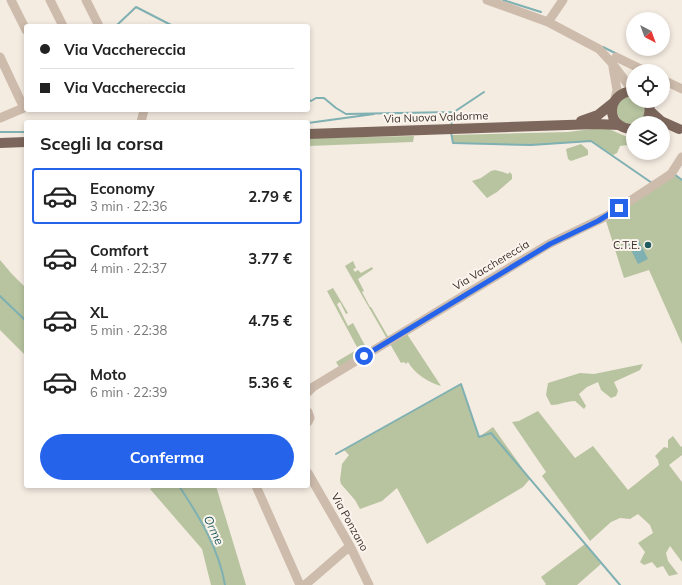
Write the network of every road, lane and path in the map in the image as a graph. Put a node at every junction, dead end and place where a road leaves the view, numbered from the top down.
1 (11, 0) edge
2 (50, 0) edge
3 (86, 0) edge
4 (487, 0) edge
5 (563, 0) edge
6 (548, 22) junction
7 (62, 24) edge
8 (98, 24) edge
9 (24, 26) edge
10 (0, 57) edge
11 (614, 60) junction
12 (626, 64) edge
13 (626, 80) edge
14 (670, 84) edge
15 (673, 85) junction
16 (670, 86) edge
17 (682, 89) edge
18 (626, 91) edge
19 (614, 101) junction
20 (24, 105) edge
21 (24, 107) edge
22 (652, 108) edge
23 (0, 118) edge
24 (566, 125) junction
25 (619, 125) junction
26 (626, 128) edge
27 (670, 129) edge
28 (680, 130) edge
29 (310, 134) edge
30 (0, 142) edge
31 (24, 142) edge
32 (682, 157) edge
33 (310, 390) edge
34 (310, 476) edge
35 (257, 488) edge
36 (350, 546) junction
37 (300, 585) edge
38 (305, 585) edge
39 (369, 585) edge

1 - 9 street
2 - 7 street
3 - 8 street
4 - 6 street
5 - 6 street
6 - 11 street
10 - 20 street
11 - 12 street
11 - 13 street
11 - 19 street
14 - 15 street
15 - 16 street
15 - 17 street
18 - 19 main road, Via Nuova Valdorme
19 - 24 main road, Via Nuova Valdorme
19 - 25 main road
21 - 23 street
22 - 28 main road
24 - 25 main road, Via Nuova Valdorme
24 - 29 main road, Via Nuova Valdorme
25 - 26 main road, Via Nuova Valdorme
27 - 28 main road
30 - 31 main road
32 - 33 street, Via Vacchereccia
34 - 36 street, Via Ponzano
35 - 37 street
36 - 38 street
36 - 39 street, Via Ponzano

